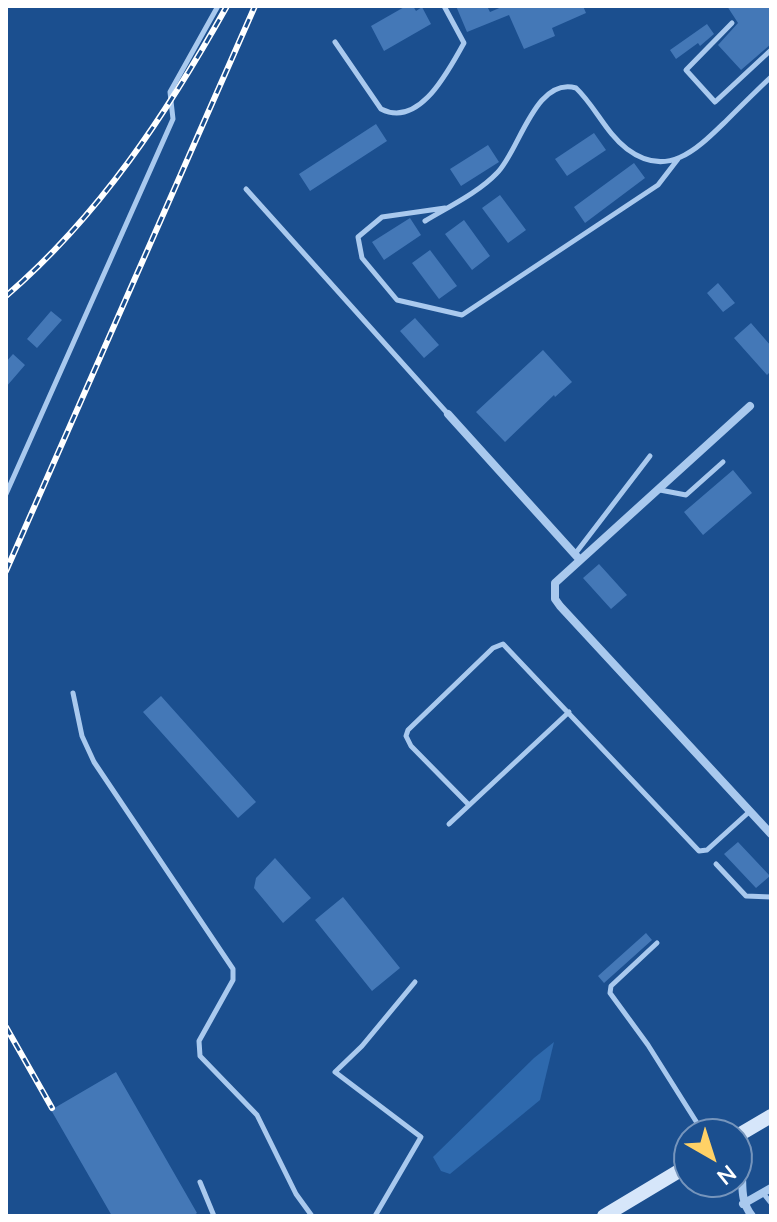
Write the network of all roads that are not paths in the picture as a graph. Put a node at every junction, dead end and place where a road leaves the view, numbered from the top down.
1 (218, 6) edge
2 (444, 6) edge
3 (732, 23) dead end
4 (335, 42) dead end
5 (771, 50) edge
6 (771, 77) edge
7 (678, 159) junction
8 (246, 189) dead end
9 (445, 208) junction
10 (425, 221) dead end
11 (750, 406) dead end
12 (448, 414) joint
13 (650, 456) dead end
14 (723, 462) dead end
15 (660, 490) junction
16 (6, 494) edge
17 (578, 557) junction
18 (73, 693) dead end
19 (569, 712) junction
20 (469, 805) junction
21 (749, 812) junction
22 (449, 824) dead end
23 (771, 834) edge
24 (716, 864) dead end
25 (771, 897) edge
26 (657, 943) dead end
27 (415, 982) dead end
28 (771, 1116) edge
29 (694, 1118) edge
30 (753, 1127) edge
31 (673, 1175) edge
32 (200, 1182) dead end
33 (767, 1190) edge
34 (743, 1198) edge
35 (771, 1203) edge
36 (743, 1204) junction
37 (611, 1214) edge
38 (214, 1216) edge
39 (312, 1216) edge
40 (375, 1216) edge
41 (752, 1216) edge

1 - 16 lane
2 - 4 lane
3 - 5 lane
6 - 7 lane
7 - 9 lane
7 - 9 lane
8 - 12 lane
9 - 10 lane
11 - 15 street
12 - 17 street
13 - 17 lane
14 - 15 lane
15 - 17 street
17 - 21 street
18 - 39 lane
19 - 20 lane
19 - 20 lane
19 - 21 lane
20 - 22 lane
21 - 23 street
24 - 25 lane
26 - 29 lane
27 - 40 lane
28 - 30 street
31 - 37 street
32 - 38 lane
33 - 35 lane
33 - 36 street
34 - 36 street
36 - 41 street

